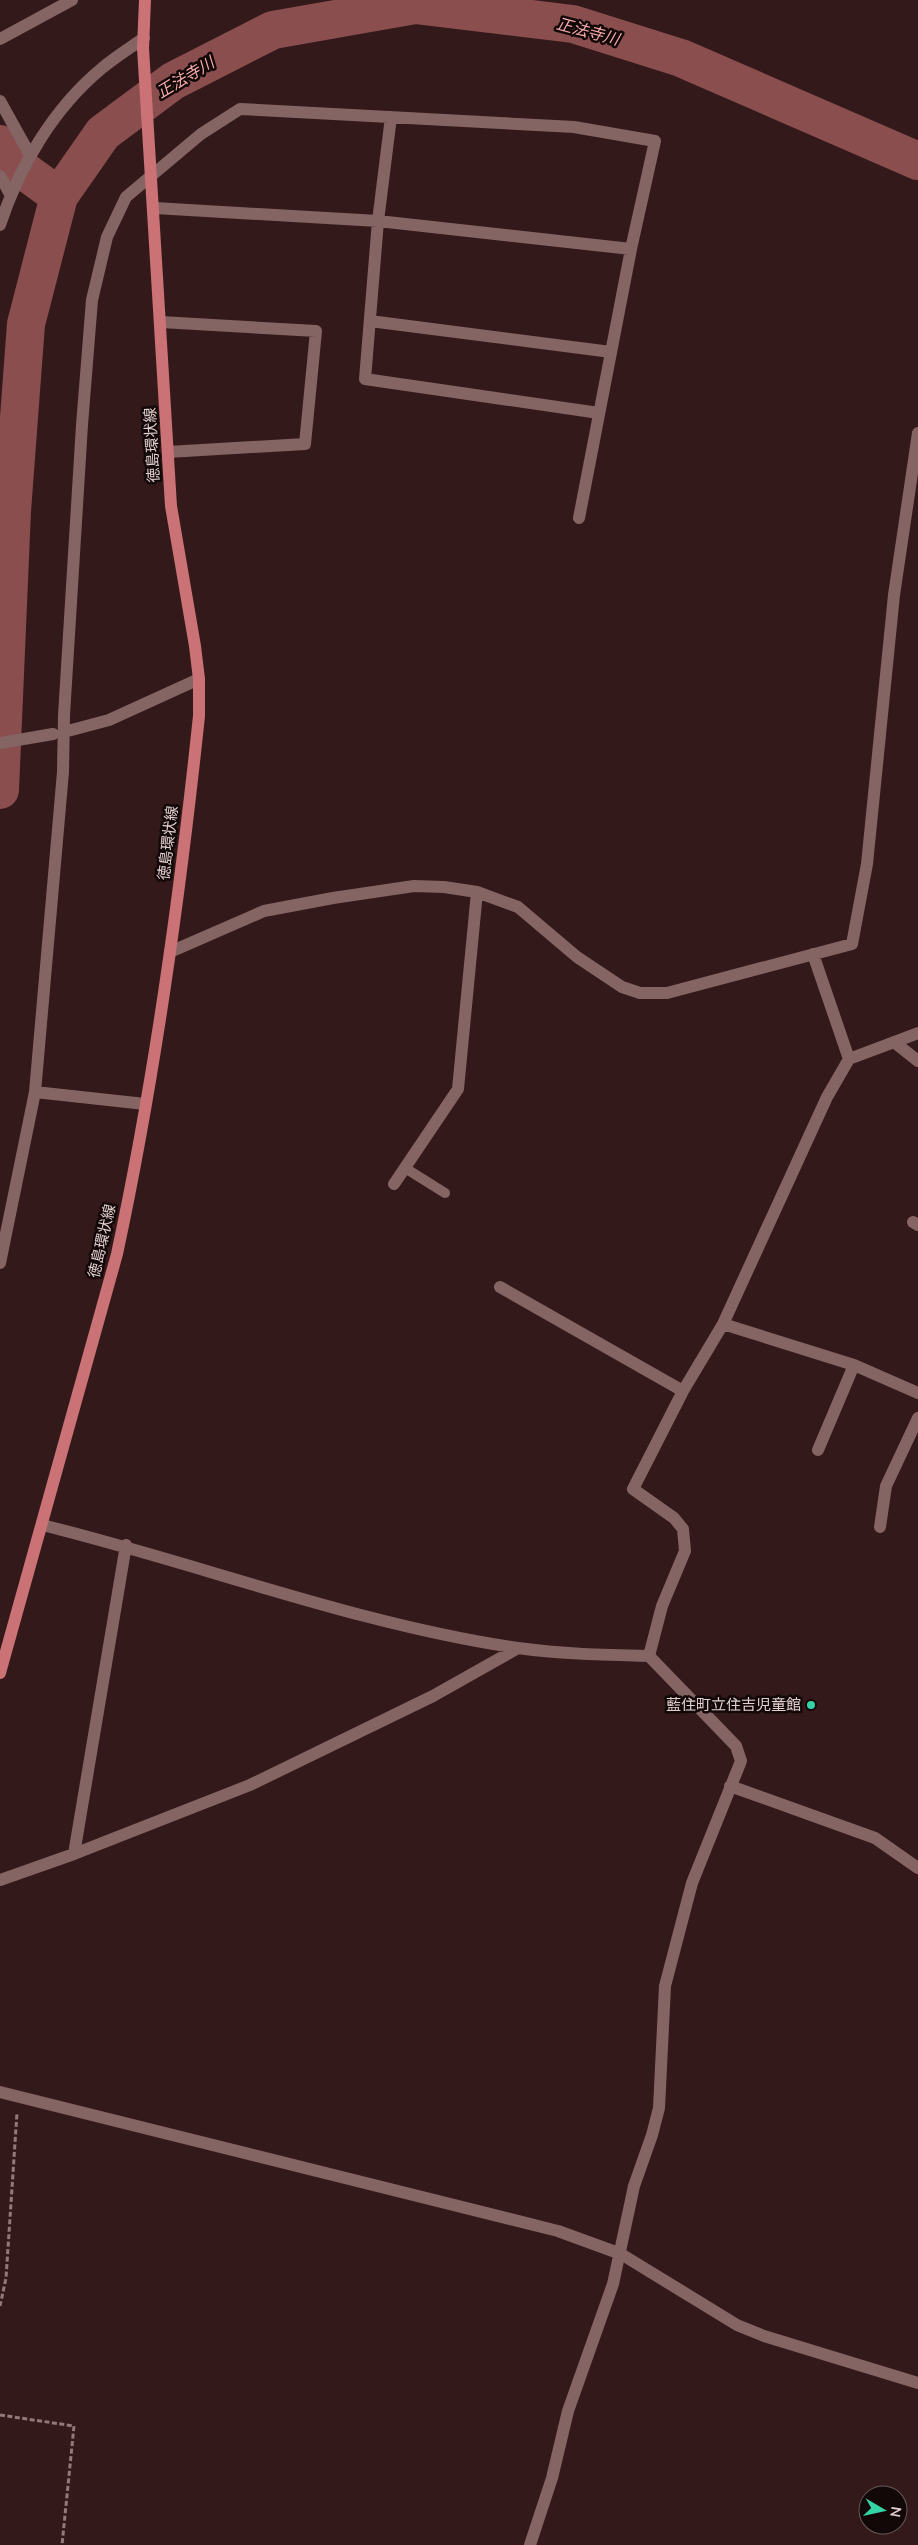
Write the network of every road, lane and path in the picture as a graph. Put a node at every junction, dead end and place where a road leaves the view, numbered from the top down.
1 (72, 0) edge
2 (145, 0) edge
3 (0, 39) edge
4 (144, 43) junction
5 (0, 101) edge
6 (391, 117) junction
7 (29, 157) junction
8 (0, 176) edge
9 (152, 176) junction
10 (13, 189) junction
11 (155, 208) junction
12 (378, 221) junction
13 (0, 225) edge
14 (631, 249) junction
15 (370, 321) junction
16 (161, 322) junction
17 (611, 352) junction
18 (599, 413) junction
19 (918, 433) edge
20 (168, 452) junction
21 (579, 518) dead end
22 (199, 678) junction
23 (59, 733) junction
24 (0, 743) edge
25 (477, 892) junction
26 (170, 952) junction
27 (813, 954) junction
28 (918, 1033) edge
29 (894, 1042) junction
30 (849, 1059) junction
31 (918, 1061) edge
32 (35, 1092) junction
33 (145, 1104) junction
34 (405, 1168) junction
35 (394, 1184) dead end
36 (445, 1193) dead end
37 (0, 1263) edge
38 (500, 1287) dead end
39 (723, 1324) junction
40 (854, 1365) junction
41 (684, 1391) junction
42 (918, 1393) edge
43 (918, 1418) edge
44 (818, 1450) dead end
45 (42, 1525) junction
46 (880, 1527) dead end
47 (126, 1545) junction
48 (518, 1648) junction
49 (650, 1656) junction
50 (0, 1673) edge
51 (730, 1786) junction
52 (74, 1854) junction
53 (918, 1868) edge
54 (0, 1880) edge
55 (0, 2092) edge
56 (19, 2096) junction
57 (621, 2254) junction
58 (0, 2306) edge
59 (918, 2383) edge
60 (0, 2414) edge
61 (62, 2545) edge
62 (530, 2545) edge

1 - 3 street
2 - 4 main road, 徳島環状線
4 - 7 street
4 - 9 main road, 徳島環状線
5 - 7 street
6 - 9 street
6 - 12 street
6 - 14 street
7 - 10 street
8 - 10 street
9 - 11 main road, 徳島環状線
9 - 23 street
10 - 13 street
11 - 12 street
11 - 16 main road, 徳島環状線
12 - 14 street
12 - 15 street
14 - 17 street
15 - 17 street
15 - 18 street
16 - 20 main road, 徳島環状線
16 - 20 street
17 - 18 street
18 - 21 street
19 - 27 street
20 - 22 main road, 徳島環状線
22 - 23 street
22 - 26 main road, 徳島環状線
23 - 24 street
23 - 32 street
25 - 26 street
25 - 27 street
25 - 34 street
26 - 33 main road, 徳島環状線
27 - 30 street
28 - 29 street
29 - 30 street
29 - 31 street
30 - 39 street
32 - 33 street
32 - 37 street
33 - 45 main road, 徳島環状線
34 - 35 street
34 - 36 lane
38 - 41 street
39 - 40 street
39 - 41 street
40 - 42 street
40 - 44 street
41 - 49 street
43 - 46 street
45 - 47 street
45 - 50 main road, 徳島環状線
47 - 48 street
47 - 52 street
48 - 49 street
48 - 52 street
49 - 51 street
51 - 53 street
51 - 57 street
52 - 54 street
55 - 56 street
56 - 57 street
56 - 58 path
57 - 59 street
57 - 62 street
60 - 61 path

